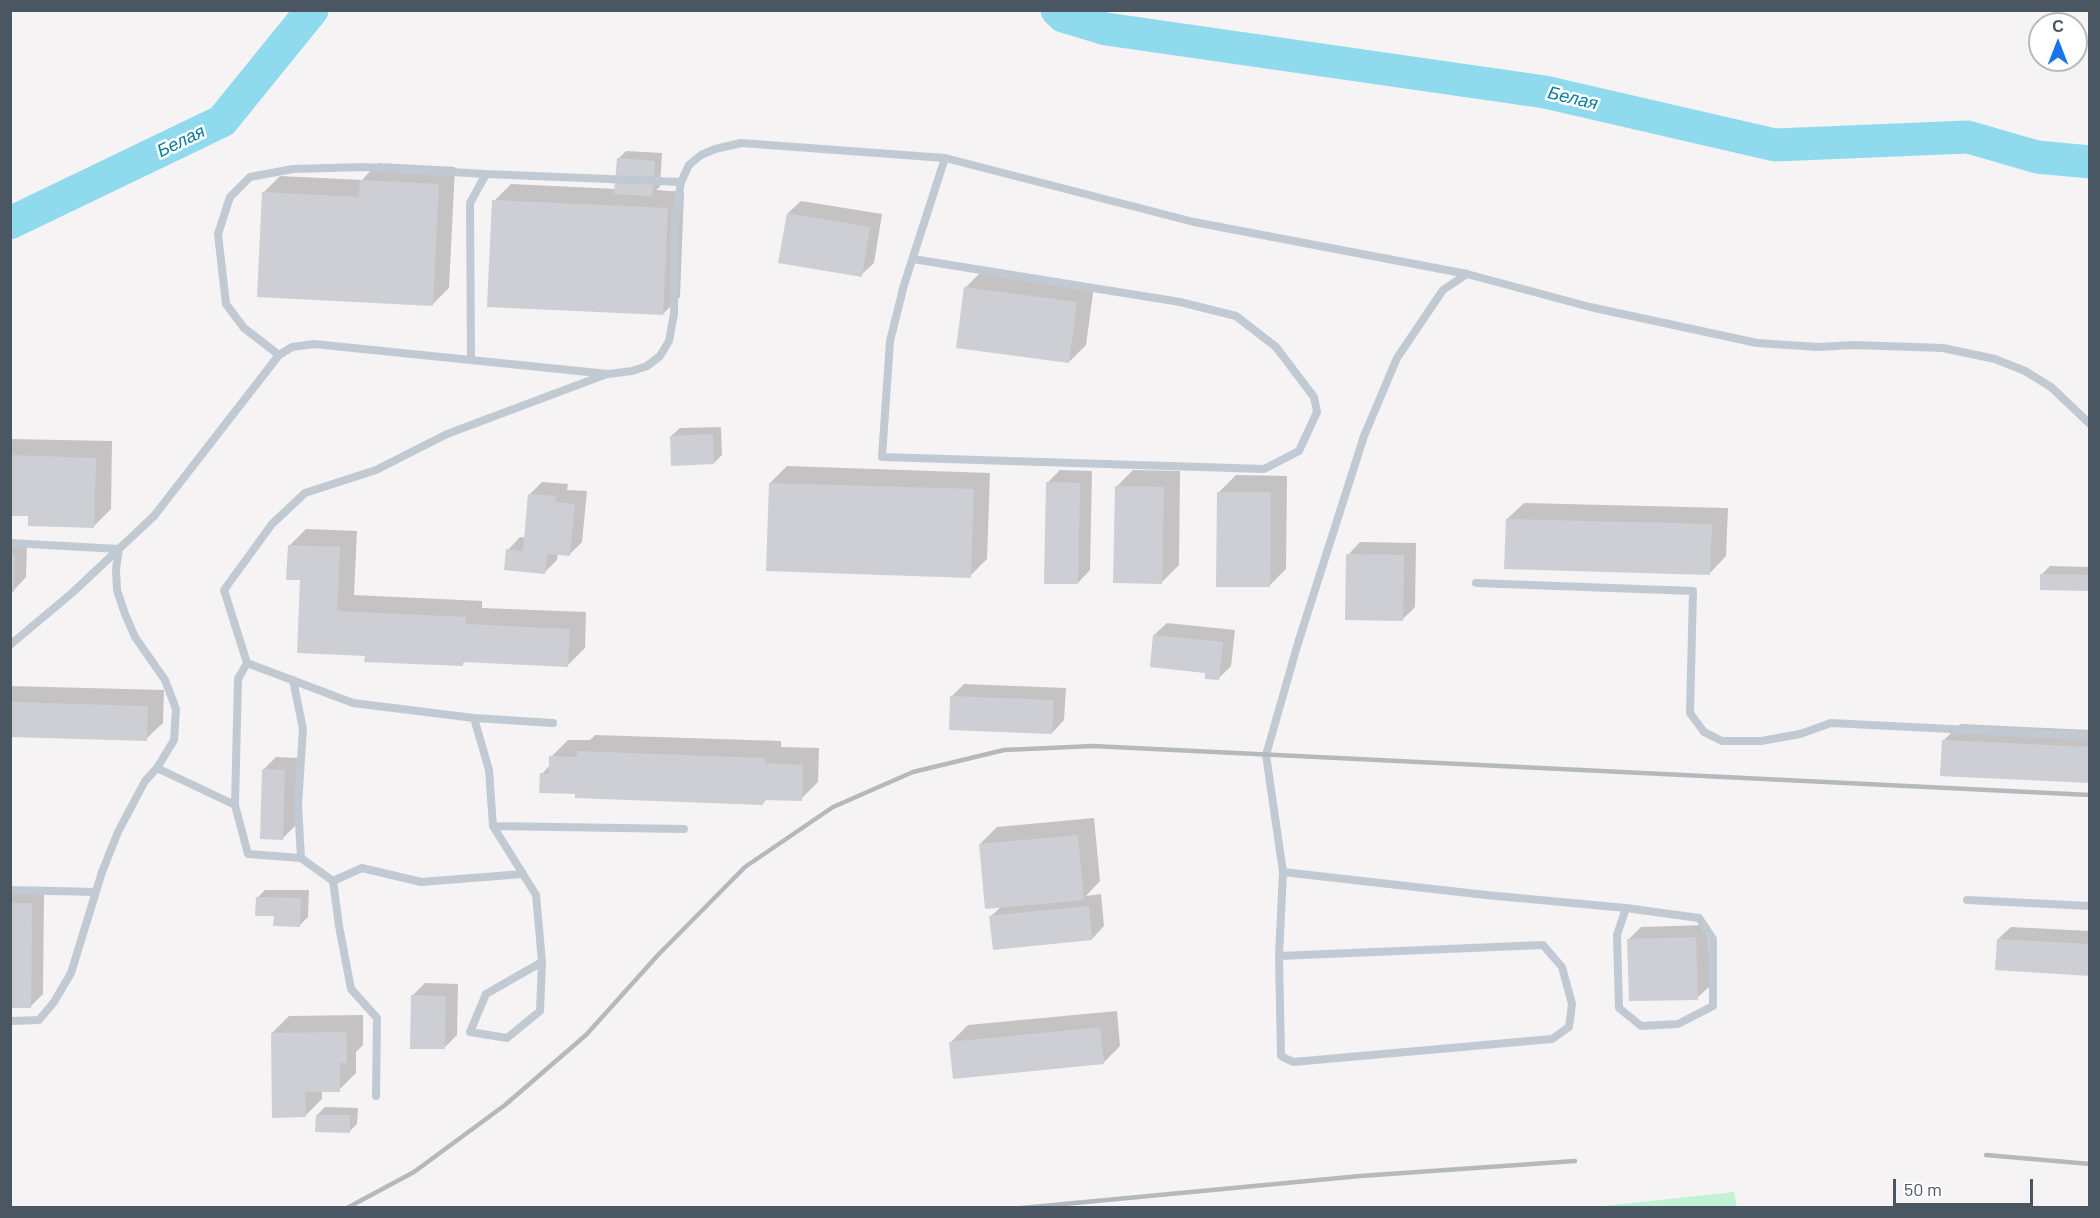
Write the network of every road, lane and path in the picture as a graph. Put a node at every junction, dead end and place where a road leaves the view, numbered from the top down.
1 (945, 158) junction
2 (486, 174) junction
3 (681, 182) junction
4 (913, 259) junction
5 (1467, 274) junction
6 (279, 355) junction
7 (471, 360) junction
8 (608, 374) junction
9 (2090, 423) edge
10 (10, 543) edge
11 (119, 549) junction
12 (1476, 583) dead end
13 (10, 645) edge
14 (247, 663) junction
15 (293, 680) junction
16 (474, 718) junction
17 (553, 723) dead end
18 (2090, 736) edge
19 (157, 768) junction
20 (235, 805) junction
21 (493, 826) junction
22 (684, 829) dead end
23 (302, 858) junction
24 (1283, 872) junction
25 (523, 874) junction
26 (333, 881) junction
27 (10, 890) edge
28 (96, 892) junction
29 (1967, 900) dead end
30 (2090, 906) edge
31 (1626, 908) junction
32 (1279, 956) junction
33 (542, 962) junction
34 (10, 1021) edge
35 (376, 1096) dead end

1 - 3 lane
1 - 4 lane
1 - 5 lane
2 - 3 lane
2 - 6 lane
2 - 7 lane
3 - 8 lane
4 - 4 lane
5 - 9 lane
5 - 24 lane
6 - 7 lane
6 - 11 lane
7 - 8 lane
8 - 14 lane
10 - 11 lane
11 - 13 lane
11 - 19 lane
12 - 18 lane
14 - 15 lane
14 - 20 lane
15 - 16 lane
15 - 23 lane
16 - 17 lane
16 - 21 lane
19 - 20 lane
19 - 28 lane
20 - 23 lane
21 - 22 lane
21 - 25 lane
23 - 26 lane
24 - 31 lane
24 - 32 lane
25 - 26 lane
25 - 33 lane
26 - 35 lane
27 - 28 lane
28 - 34 lane
29 - 30 lane
31 - 31 lane
32 - 32 lane
33 - 33 lane

